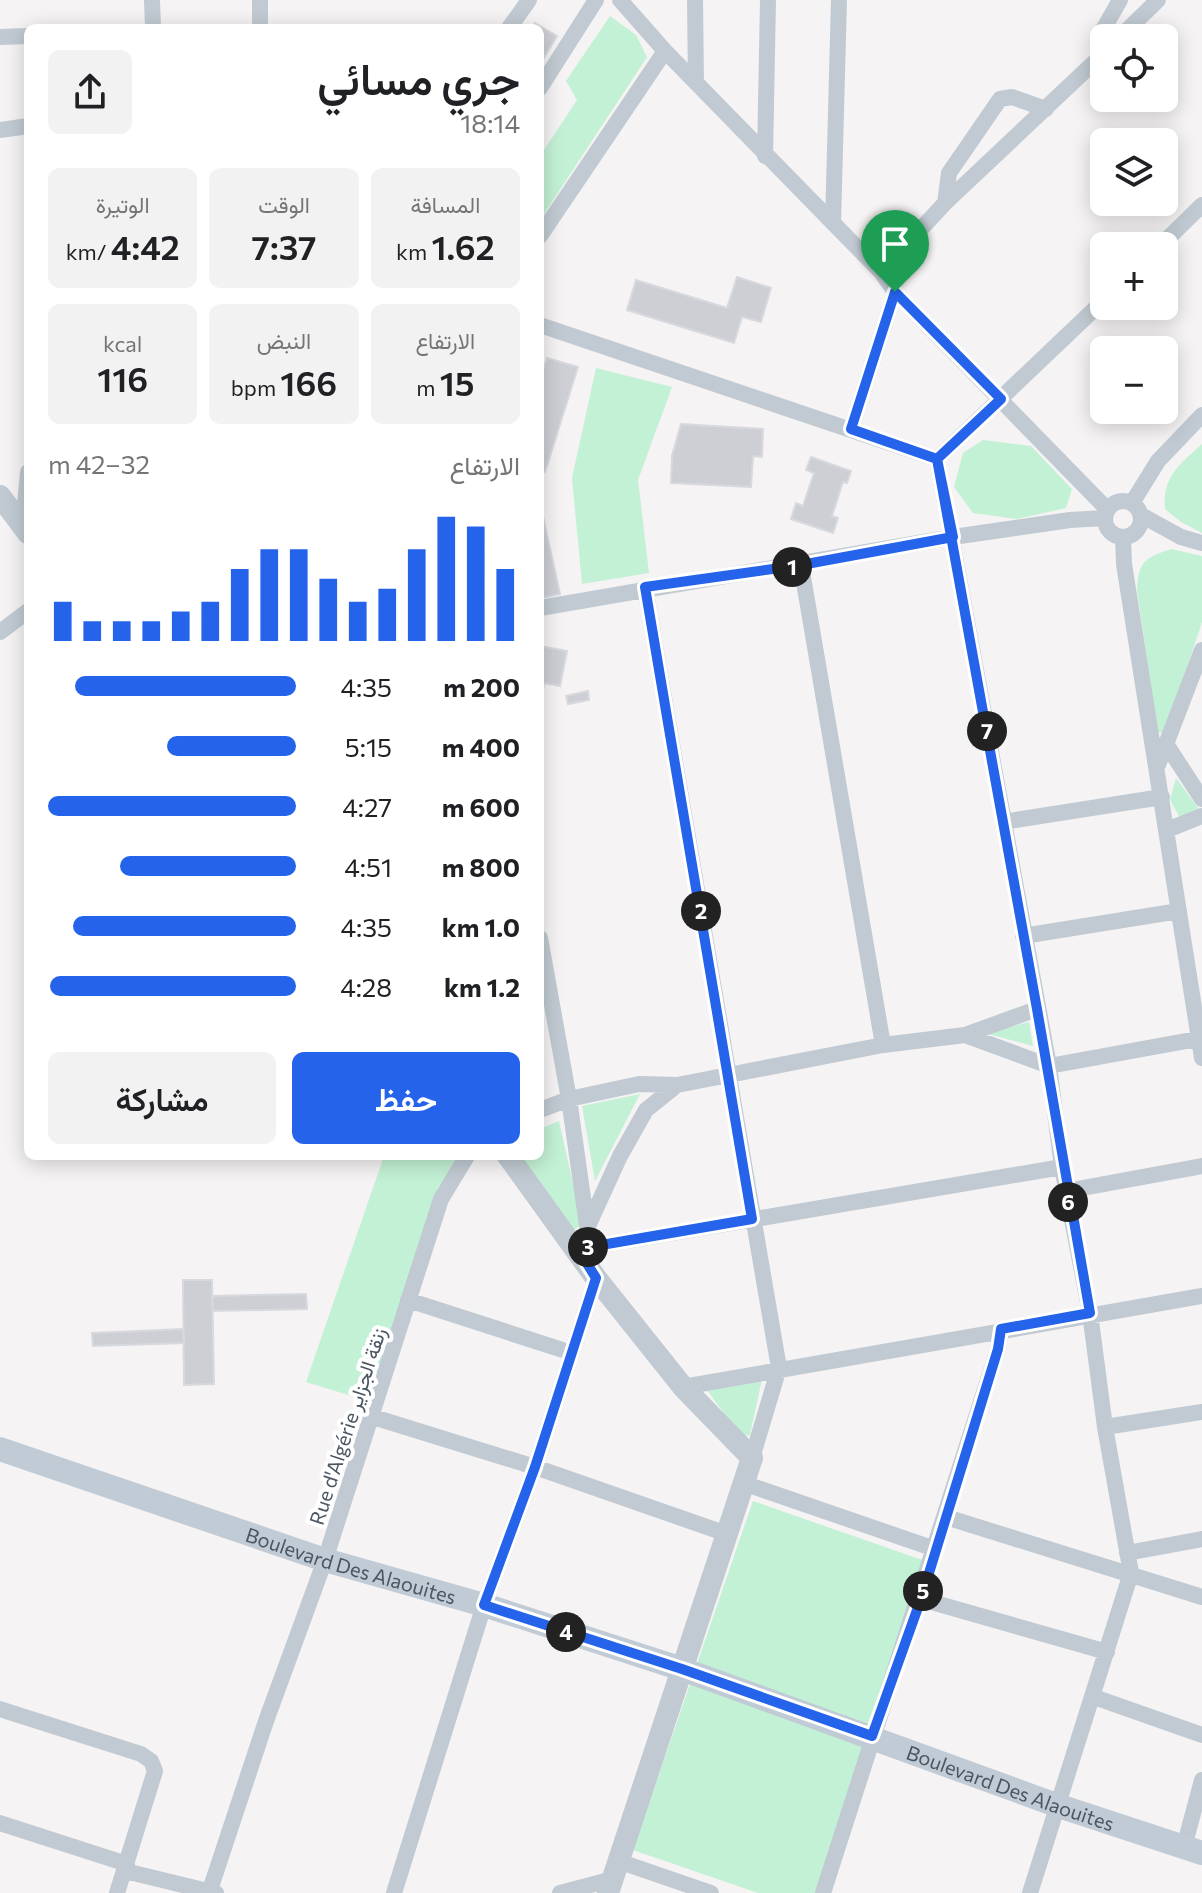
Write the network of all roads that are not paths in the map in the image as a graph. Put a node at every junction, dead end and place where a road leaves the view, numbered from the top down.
1 (152, 0) edge
2 (260, 0) edge
3 (529, 0) edge
4 (596, 0) edge
5 (620, 0) edge
6 (695, 0) edge
7 (768, 0) edge
8 (839, 0) edge
9 (1120, 0) edge
10 (1158, 0) edge
11 (153, 24) edge
12 (260, 24) edge
13 (512, 24) edge
14 (1133, 24) edge
15 (24, 36) edge
16 (0, 37) edge
17 (665, 51) junction
18 (544, 82) edge
19 (696, 83) junction
20 (1046, 109) junction
21 (24, 127) edge
22 (0, 130) edge
23 (765, 156) junction
24 (945, 203) junction
25 (1202, 205) edge
26 (833, 223) junction
27 (544, 230) edge
28 (1174, 232) edge
29 (881, 272) junction
30 (895, 292) junction
31 (1090, 313) edge
32 (544, 326) edge
33 (1001, 399) junction
34 (1202, 415) edge
35 (851, 429) junction
36 (937, 459) junction
37 (0, 496) edge
38 (1136, 509) junction
39 (1106, 514) junction
40 (24, 528) edge
41 (1128, 536) junction
42 (953, 537) junction
43 (1181, 537) junction
44 (1202, 543) edge
45 (801, 565) junction
46 (645, 587) junction
47 (544, 607) edge
48 (24, 614) edge
49 (0, 632) edge
50 (1202, 650) edge
51 (1168, 747) junction
52 (1158, 765) junction
53 (1162, 797) junction
54 (1202, 799) edge
55 (1202, 816) edge
56 (1003, 822) junction
57 (1167, 830) junction
58 (1179, 911) junction
59 (1023, 936) junction
60 (544, 960) edge
61 (1037, 1009) junction
62 (965, 1035) junction
63 (1200, 1038) edge
64 (883, 1045) junction
65 (1202, 1058) edge
66 (1049, 1066) junction
67 (730, 1074) junction
68 (677, 1085) junction
69 (569, 1099) junction
70 (544, 1108) edge
71 (465, 1160) edge
72 (511, 1160) edge
73 (1202, 1166) edge
74 (1062, 1167) junction
75 (1066, 1191) junction
76 (752, 1219) junction
77 (588, 1226) junction
78 (584, 1248) junction
79 (596, 1278) junction
80 (1202, 1296) edge
81 (408, 1300) junction
82 (1090, 1313) junction
83 (1001, 1329) junction
84 (572, 1353) junction
85 (779, 1368) junction
86 (683, 1387) junction
87 (1202, 1412) edge
88 (370, 1416) junction
89 (1105, 1427) junction
90 (0, 1449) edge
91 (752, 1458) junction
92 (535, 1467) junction
93 (743, 1483) junction
94 (946, 1517) junction
95 (727, 1534) junction
96 (1202, 1539) edge
97 (935, 1549) junction
98 (1127, 1553) junction
99 (325, 1560) junction
100 (1131, 1573) junction
101 (1202, 1597) edge
102 (921, 1599) junction
103 (484, 1605) junction
104 (1107, 1652) junction
105 (682, 1669) junction
106 (1094, 1697) junction
107 (0, 1709) edge
108 (1202, 1735) edge
109 (872, 1736) junction
110 (1202, 1780) edge
111 (1059, 1806) junction
112 (0, 1823) edge
113 (1193, 1850) edge
114 (126, 1868) junction
115 (613, 1877) edge
116 (212, 1892) edge
117 (829, 1892) edge
118 (117, 1893) edge
119 (394, 1893) edge
120 (560, 1893) edge
121 (711, 1893) edge
122 (1030, 1893) edge

1 - 11 street
2 - 12 street
3 - 13 street
4 - 18 street
5 - 17 street
6 - 19 street
7 - 23 street
8 - 26 street
9 - 20 street
10 - 14 street
15 - 16 street
17 - 19 street
17 - 27 street
19 - 23 street
20 - 24 street
20 - 24 street
21 - 22 street
23 - 26 street
24 - 29 street
25 - 28 street
26 - 29 street
29 - 30 street
30 - 33 street
30 - 35 street
31 - 33 street
32 - 35 street
33 - 36 street
33 - 39 street
34 - 38 street
35 - 36 street
36 - 42 street
37 - 40 street
38 - 39 street
38 - 41 street
38 - 43 street
39 - 41 street
39 - 42 street
41 - 43 street
41 - 52 street
42 - 45 street
42 - 56 street
43 - 44 street
45 - 46 street
45 - 64 street
46 - 47 street
46 - 67 street
48 - 49 street
50 - 51 street
51 - 52 street
51 - 54 street
52 - 53 street
53 - 56 street
53 - 57 street
55 - 57 street
56 - 59 street
57 - 58 street
58 - 59 street
58 - 63 street
59 - 61 street
60 - 69 street
61 - 62 street
61 - 66 street
62 - 64 street
62 - 66 street
63 - 65 street
63 - 66 street
64 - 67 street
66 - 74 street
67 - 68 street
67 - 76 street
68 - 69 street
68 - 77 street
69 - 70 street
69 - 77 street
71 - 81 street, Rue d'Algérie زنقة الجزاير
72 - 78 street
73 - 75 street
74 - 75 street
74 - 76 street
75 - 82 street
76 - 78 street
76 - 85 street
77 - 78 street
78 - 79 street
79 - 84 street
79 - 86 street
80 - 82 street
81 - 84 street
81 - 88 street, Rue d'Algérie زنقة الجزاير
82 - 83 street
82 - 89 street
83 - 85 street
83 - 94 street
84 - 92 street
85 - 86 street
85 - 91 street
86 - 91 street
87 - 89 street
88 - 92 street
88 - 99 street, Rue d'Algérie زنقة الجزاير
89 - 98 street
90 - 99 main road, Boulevard Des Alaouites
91 - 93 street
92 - 95 street
92 - 103 street
93 - 95 street
93 - 97 street
94 - 97 street
94 - 100 street
95 - 105 street
96 - 98 street
97 - 102 street
98 - 100 street
99 - 103 main road, Boulevard Des Alaouites
99 - 116 street, Rue d'Algérie زنقة الجزاير
100 - 101 street
100 - 104 street
102 - 104 street
102 - 109 street
103 - 105 main road, Boulevard Des Alaouites
103 - 119 street
104 - 106 street
105 - 109 main road, Boulevard Des Alaouites
105 - 115 street
106 - 108 street
106 - 111 street
107 - 114 street
109 - 111 main road, Boulevard Des Alaouites
109 - 117 street
110 - 113 street
111 - 113 main road, Boulevard Des Alaouites
111 - 122 street
112 - 114 street
114 - 116 street
114 - 118 street
115 - 120 street
115 - 121 street

